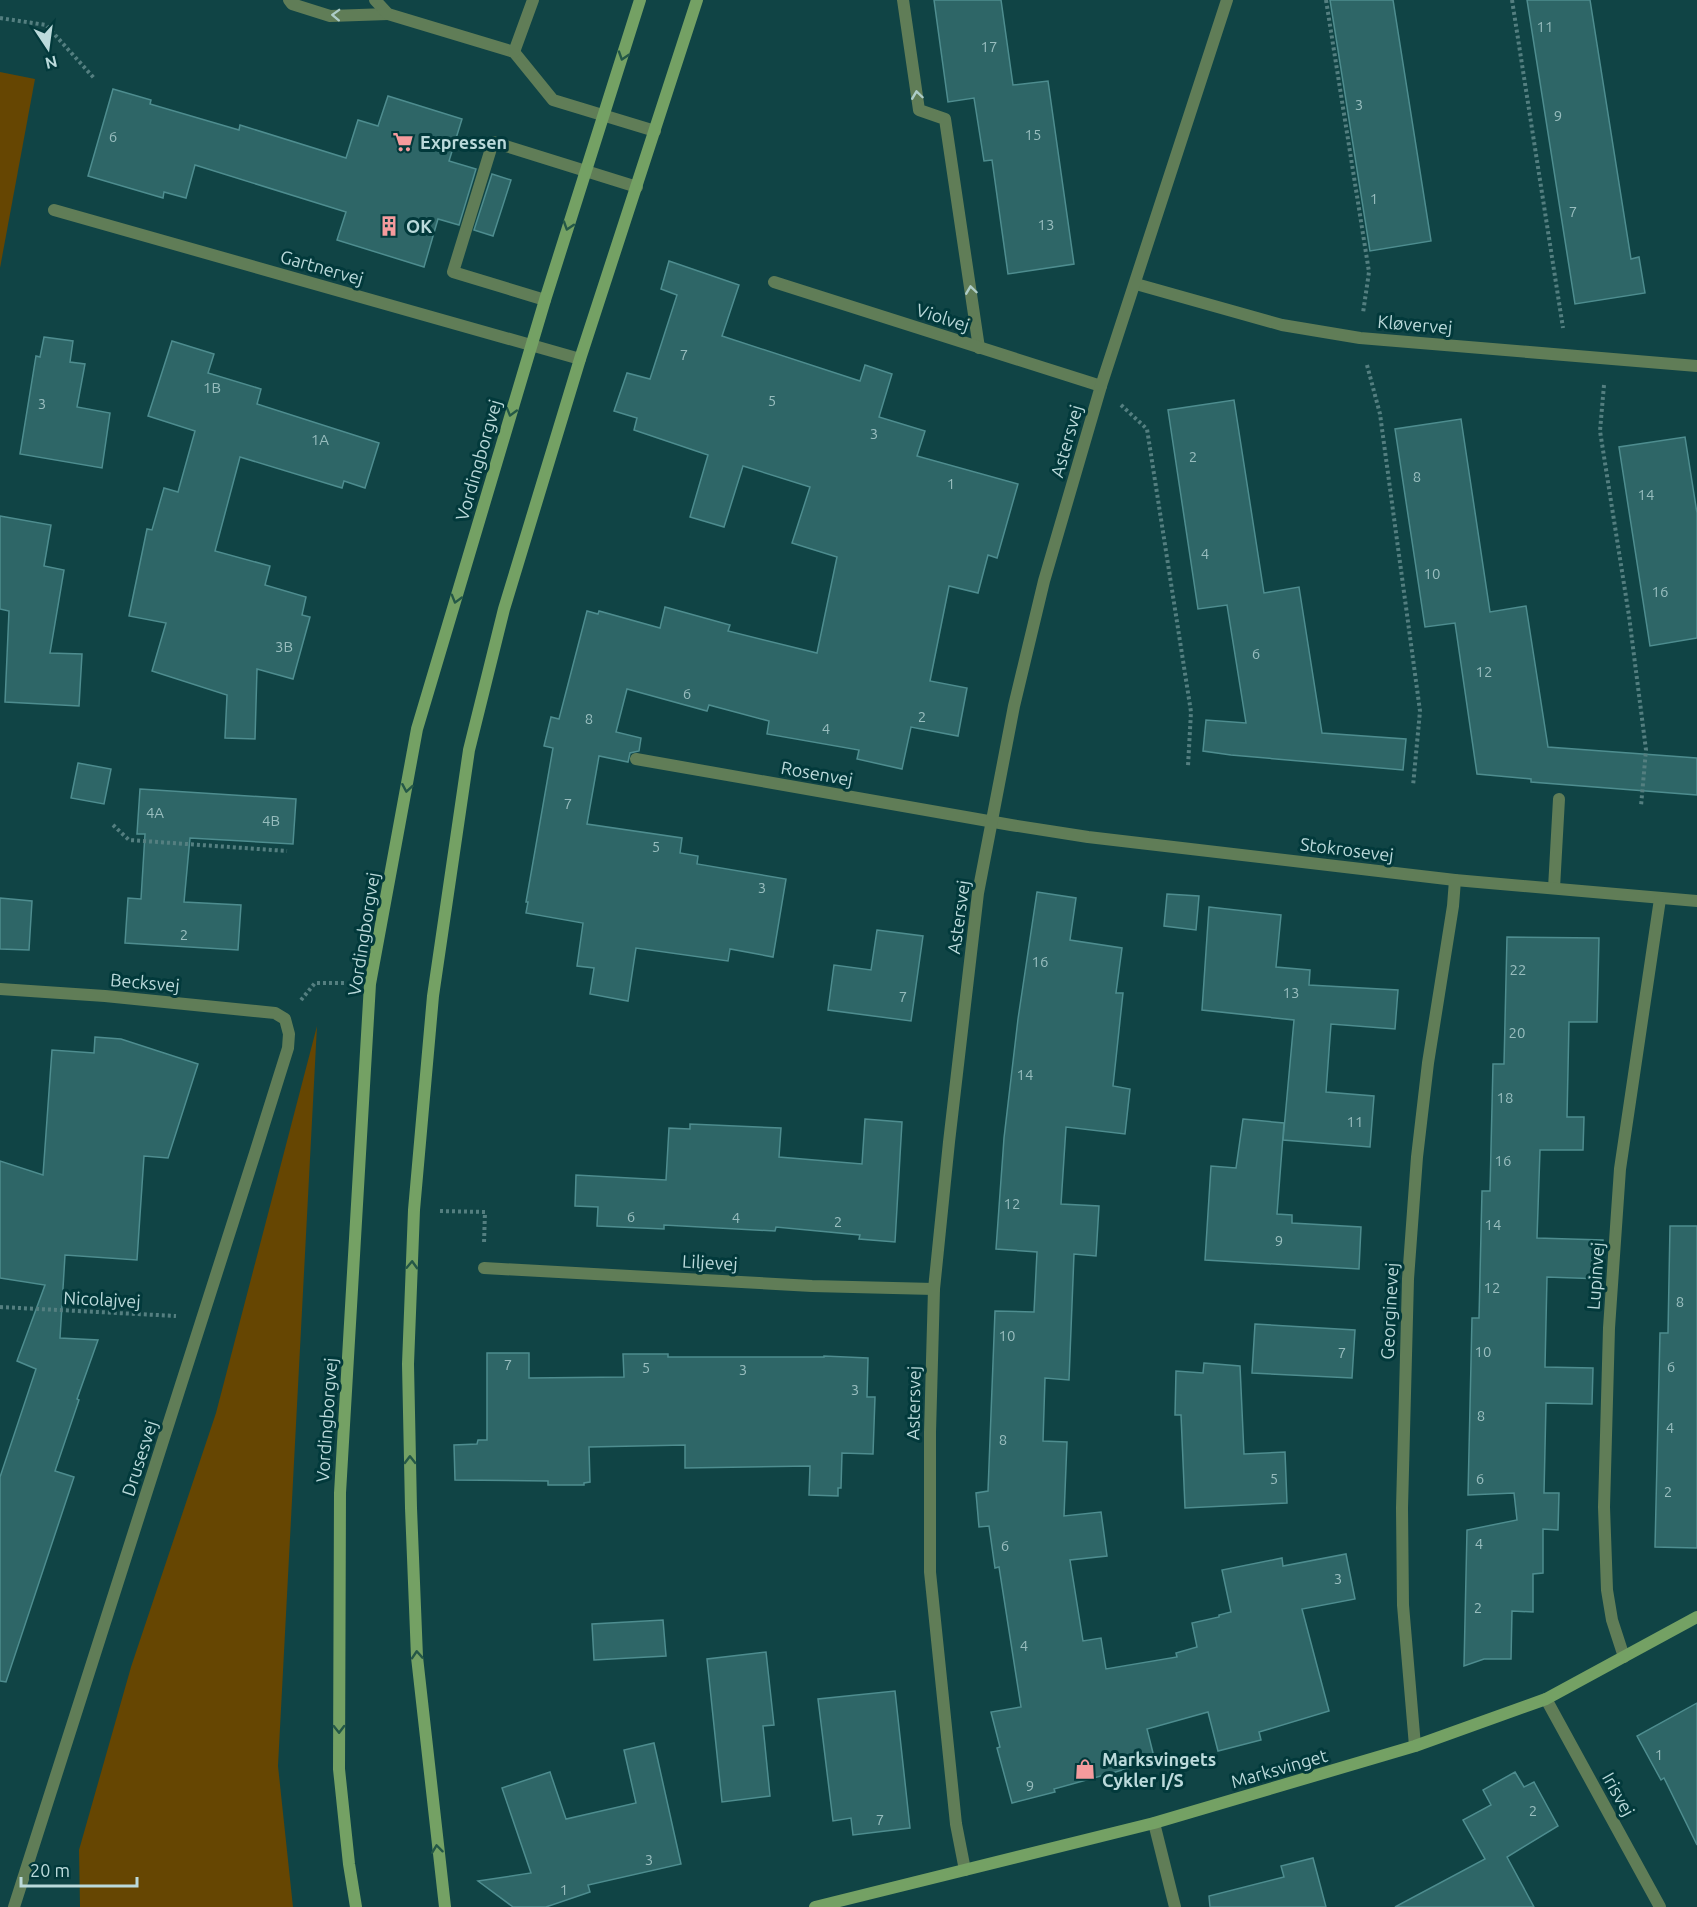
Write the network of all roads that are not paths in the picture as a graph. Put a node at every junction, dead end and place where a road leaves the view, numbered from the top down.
1 (288, 0) edge
2 (375, 0) edge
3 (533, 0) edge
4 (640, 0) edge
5 (697, 0) edge
6 (903, 0) edge
7 (1227, 0) edge
8 (388, 14) junction
9 (514, 52) junction
10 (603, 116) junction
11 (655, 131) junction
12 (586, 170) junction
13 (637, 187) junction
14 (54, 210) dead end
15 (774, 282) dead end
16 (1136, 284) junction
17 (545, 300) junction
18 (531, 344) junction
19 (980, 348) junction
20 (580, 359) junction
21 (1697, 366) edge
22 (1101, 386) junction
23 (636, 759) dead end
24 (1559, 799) dead end
25 (993, 822) junction
26 (1455, 880) junction
27 (1554, 888) junction
28 (1660, 899) junction
29 (1697, 901) edge
30 (0, 989) edge
31 (285, 1019) joint
32 (484, 1268) road end
33 (934, 1289) junction
34 (1697, 1617) edge
35 (1624, 1657) junction
36 (1546, 1699) junction
37 (1415, 1746) junction
38 (1154, 1823) junction
39 (965, 1870) junction
40 (14, 1907) edge
41 (356, 1907) edge
42 (445, 1907) edge
43 (815, 1907) edge
44 (1175, 1907) edge
45 (1660, 1907) edge

8 -> 1 street
2 - 8 street
3 - 9 street
4 -> 10 main road, Vordingborgvej
5 - 11 main road
19 -> 6 street
7 - 16 street, Astersvej
8 - 9 street
9 - 10 street
10 - 11 street
10 - 12 main road, Vordingborgvej
11 - 13 main road
12 - 13 street
12 -> 17 main road, Vordingborgvej
12 - 17 street
13 - 20 main road
14 - 18 street, Gartnervej
15 - 19 street, Violvej
16 - 21 street, Kløvervej
16 - 22 street, Astersvej
17 - 18 main road, Vordingborgvej
18 - 20 street, Gartnervej
18 -> 41 main road, Vordingborgvej
19 - 22 street, Violvej
42 -> 20 main road
22 - 25 street, Astersvej
23 - 25 street, Rosenvej
24 - 27 street
25 - 26 street, Stokrosevej
25 - 33 street, Astersvej
26 - 27 street, Stokrosevej
26 - 37 street, Georginevej
27 - 28 street, Stokrosevej
28 - 29 street, Stokrosevej
28 - 35 street, Lupinvej
30 - 31 street, Becksvej
31 - 40 street, Drusesvej
32 - 33 street, Liljevej
33 - 39 street, Astersvej
34 - 35 main road, Marksvinget
35 - 36 main road, Marksvinget
36 - 37 main road, Marksvinget
36 - 45 street, Irisvej
37 - 38 main road, Marksvinget
38 - 39 main road, Marksvinget
38 - 44 street
39 - 43 main road, Marksvinget

